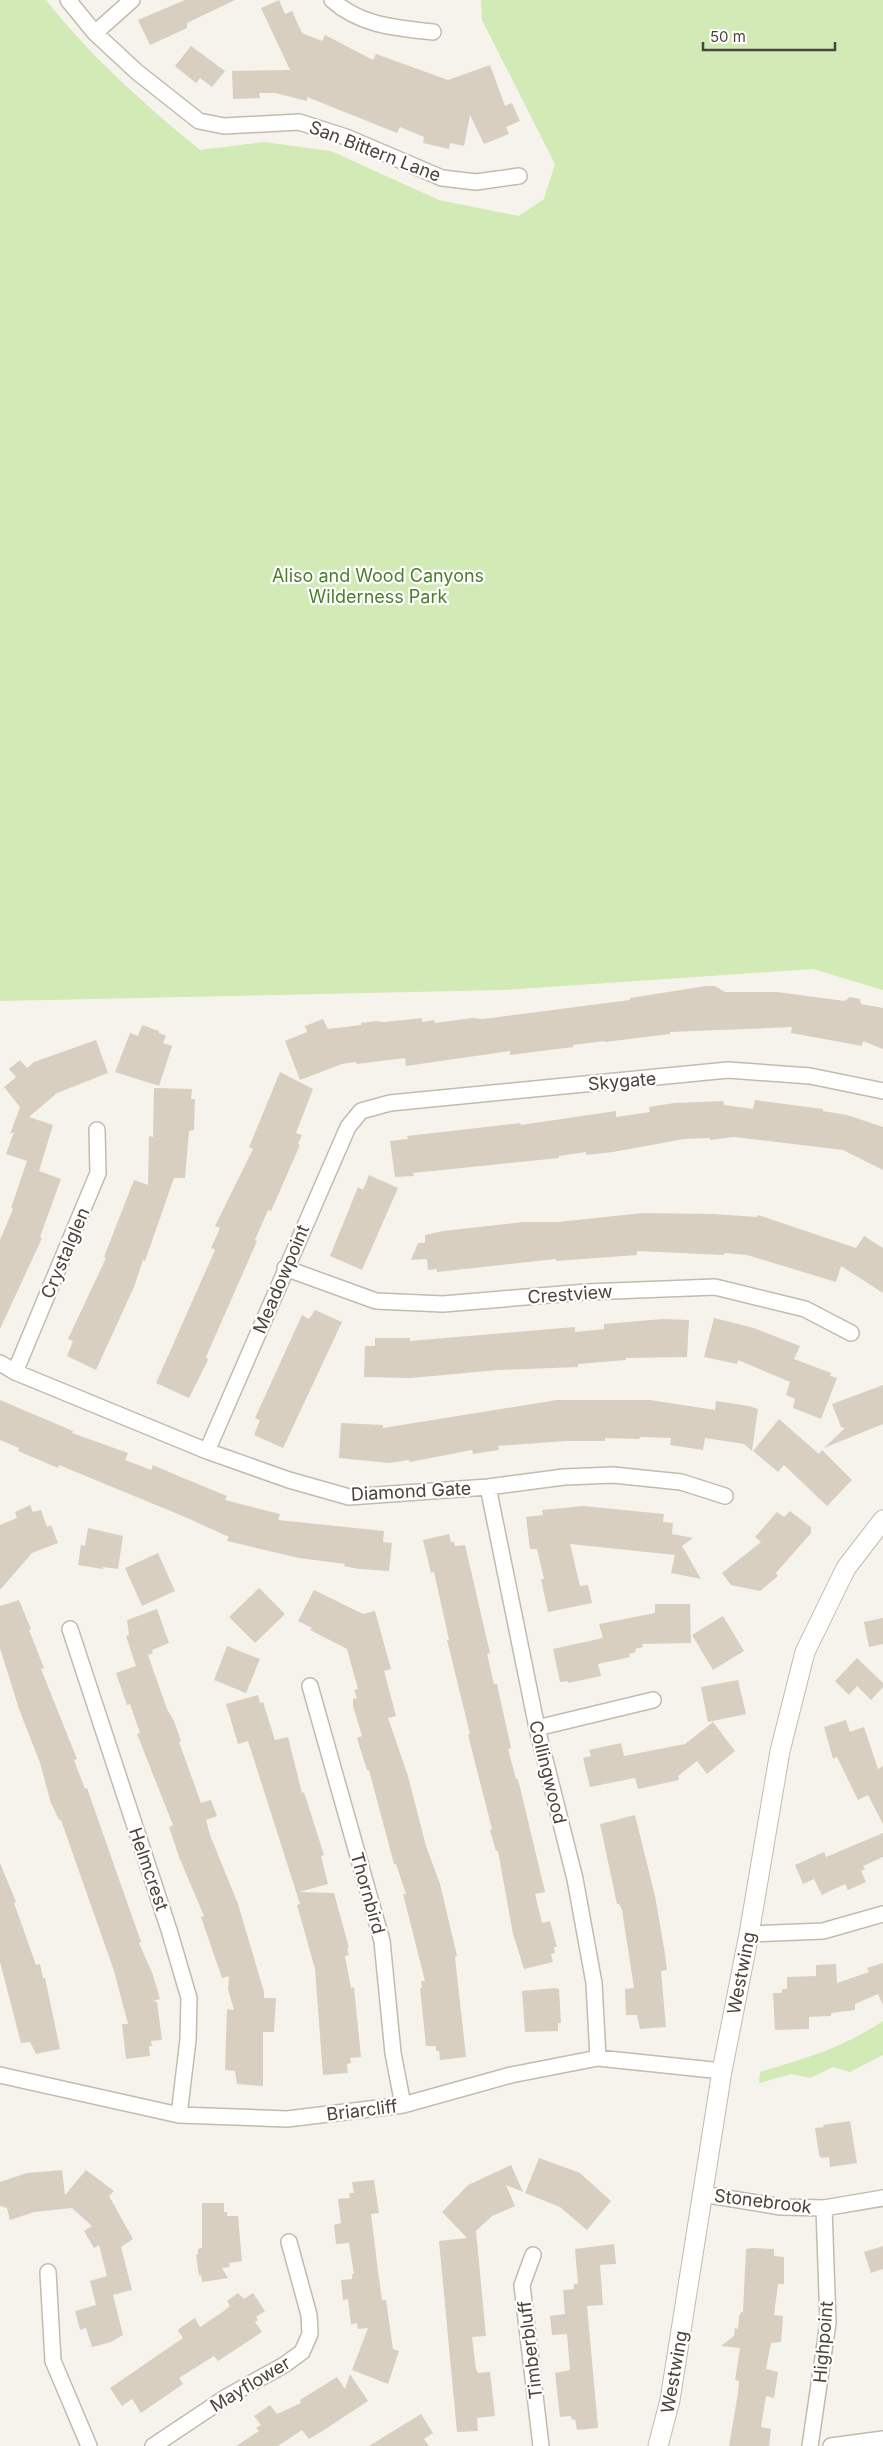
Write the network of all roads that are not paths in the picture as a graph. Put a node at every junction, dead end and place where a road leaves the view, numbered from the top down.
1 (68, 0) edge
2 (132, 0) edge
3 (332, 0) edge
4 (433, 32) dead end
5 (94, 33) junction
6 (520, 176) dead end
7 (883, 1091) edge
8 (361, 1111) joint
9 (97, 1130) dead end
10 (285, 1268) junction
11 (851, 1333) dead end
12 (0, 1362) edge
13 (15, 1372) junction
14 (207, 1451) junction
15 (488, 1487) junction
16 (725, 1496) dead end
17 (883, 1520) edge
18 (70, 1629) dead end
19 (310, 1686) dead end
20 (653, 1700) dead end
21 (537, 1728) junction
22 (883, 1914) edge
23 (749, 1934) junction
24 (598, 2058) junction
25 (722, 2071) junction
26 (0, 2075) edge
27 (403, 2105) junction
28 (179, 2115) junction
29 (702, 2194) junction
30 (883, 2198) edge
31 (824, 2208) junction
32 (289, 2242) dead end
33 (533, 2255) dead end
34 (48, 2272) dead end
35 (883, 2439) edge
36 (89, 2446) edge
37 (153, 2446) edge
38 (541, 2446) edge
39 (658, 2446) edge
40 (810, 2446) edge
41 (830, 2446) edge

1 - 5 street, San Bittern Lane
2 - 5 street
3 - 4 street
5 - 6 street, San Bittern Lane
7 - 8 street, Skygate
8 - 10 street, Meadowpoint
9 - 13 street, Crystalglen
10 - 11 street, Crestview
10 - 14 street, Meadowpoint
12 - 13 street, Diamond Gate
13 - 14 street, Diamond Gate
14 - 15 street, Diamond Gate
15 - 16 street, Diamond Gate
15 - 21 street, Collingwood
17 - 23 street, Westwing
18 - 28 street, Helmcrest
19 - 27 street, Thornbird
20 - 21 street
21 - 24 street, Collingwood
22 - 23 street
23 - 25 street, Westwing
24 - 25 street, Briarcliff
24 - 27 street, Briarcliff
25 - 29 street, Westwing
26 - 28 street, Briarcliff
27 - 28 street, Briarcliff
29 - 31 street, Stonebrook
29 - 39 street, Westwing
30 - 31 street, Stonebrook
31 - 40 street, Highpoint
32 - 37 street, Mayflower
33 - 38 street, Timberbluff
34 - 36 street
35 - 41 street

